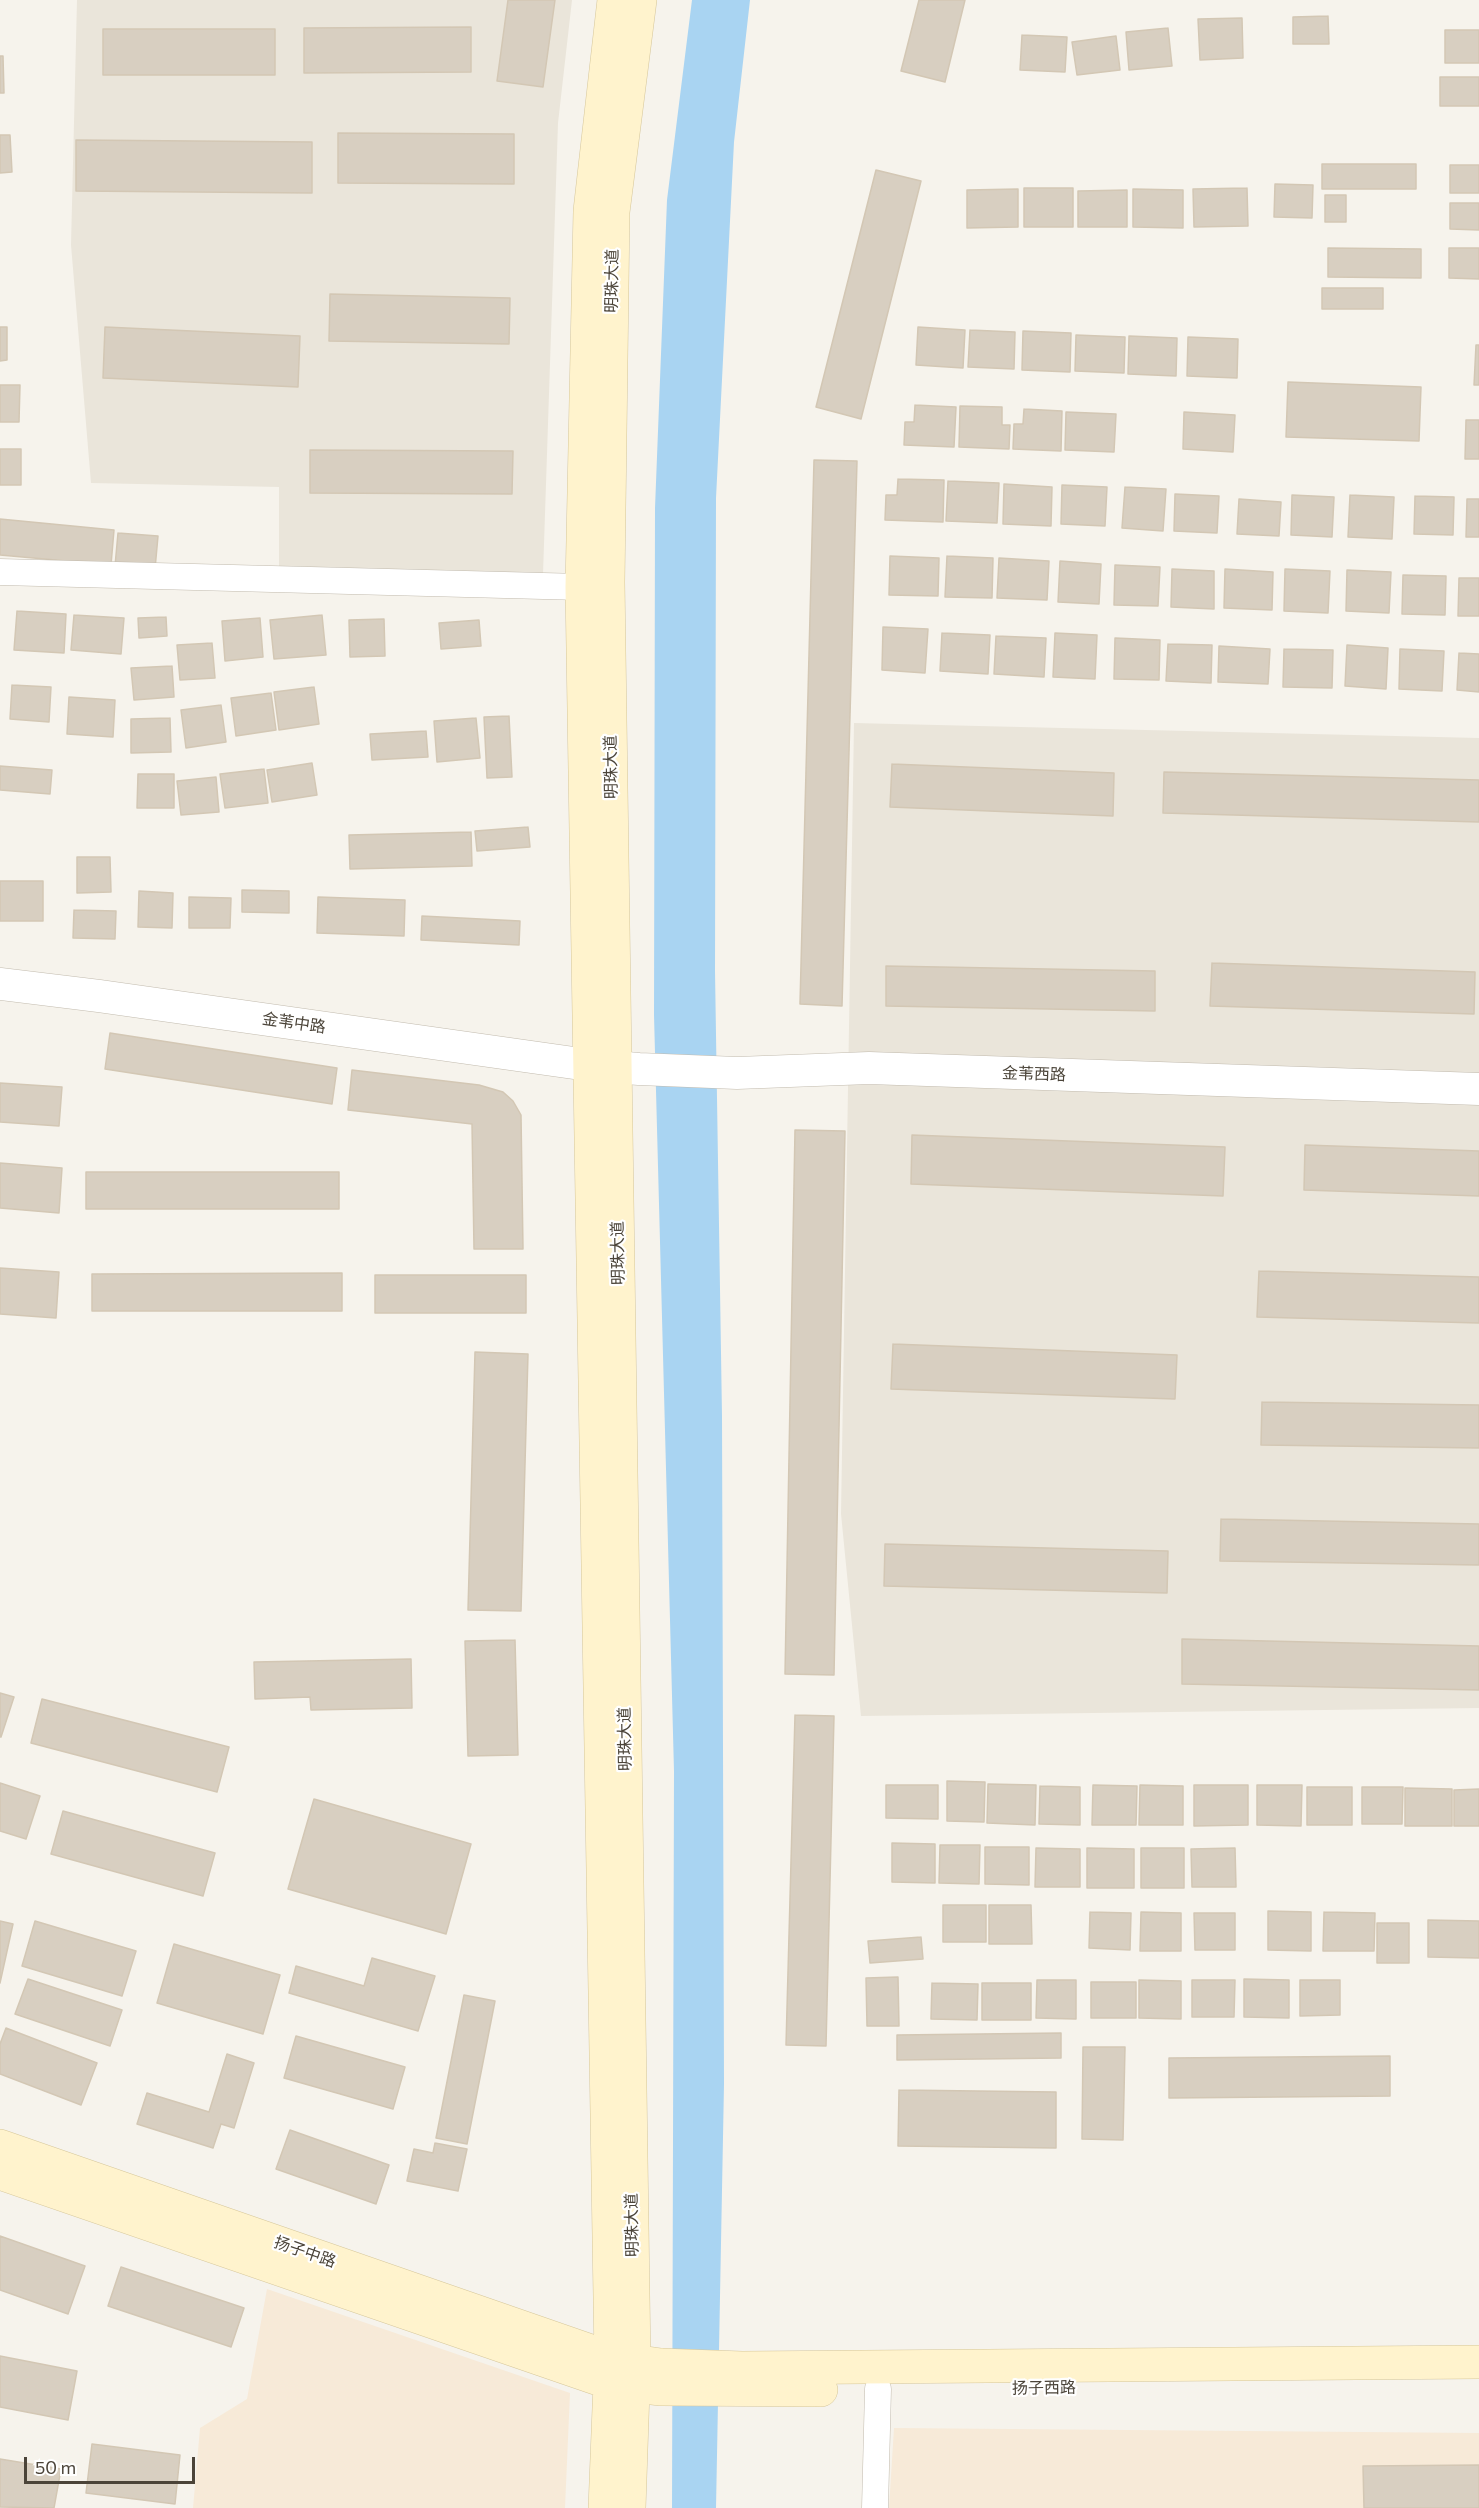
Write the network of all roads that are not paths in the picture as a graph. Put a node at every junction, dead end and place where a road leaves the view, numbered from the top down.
1 (614, 0) edge
2 (640, 0) edge
3 (0, 572) edge
4 (582, 587) junction
5 (0, 984) edge
6 (614, 1067) junction
7 (1479, 1089) edge
8 (0, 2146) edge
9 (0, 2173) edge
10 (1479, 2362) edge
11 (635, 2374) junction
12 (740, 2379) junction
13 (1479, 2384) edge
14 (878, 2389) junction
15 (605, 2508) edge
16 (629, 2508) edge
17 (875, 2508) edge

1 - 4 main road, 明珠大道
2 - 6 main road, 明珠大道
3 - 4 street
4 - 6 main road, 明珠大道
5 - 6 street, 金苇中路
6 - 7 street, 金苇西路
6 - 11 main road, 明珠大道
8 - 11 main road, 扬子中路
9 - 11 main road, 扬子中路
10 - 12 main road, 扬子西路
11 - 12 main road, 扬子西路
11 - 15 main road, 明珠大道
11 - 16 main road, 明珠大道
12 - 14 main road, 扬子西路
13 - 14 main road, 扬子西路
14 - 17 street

